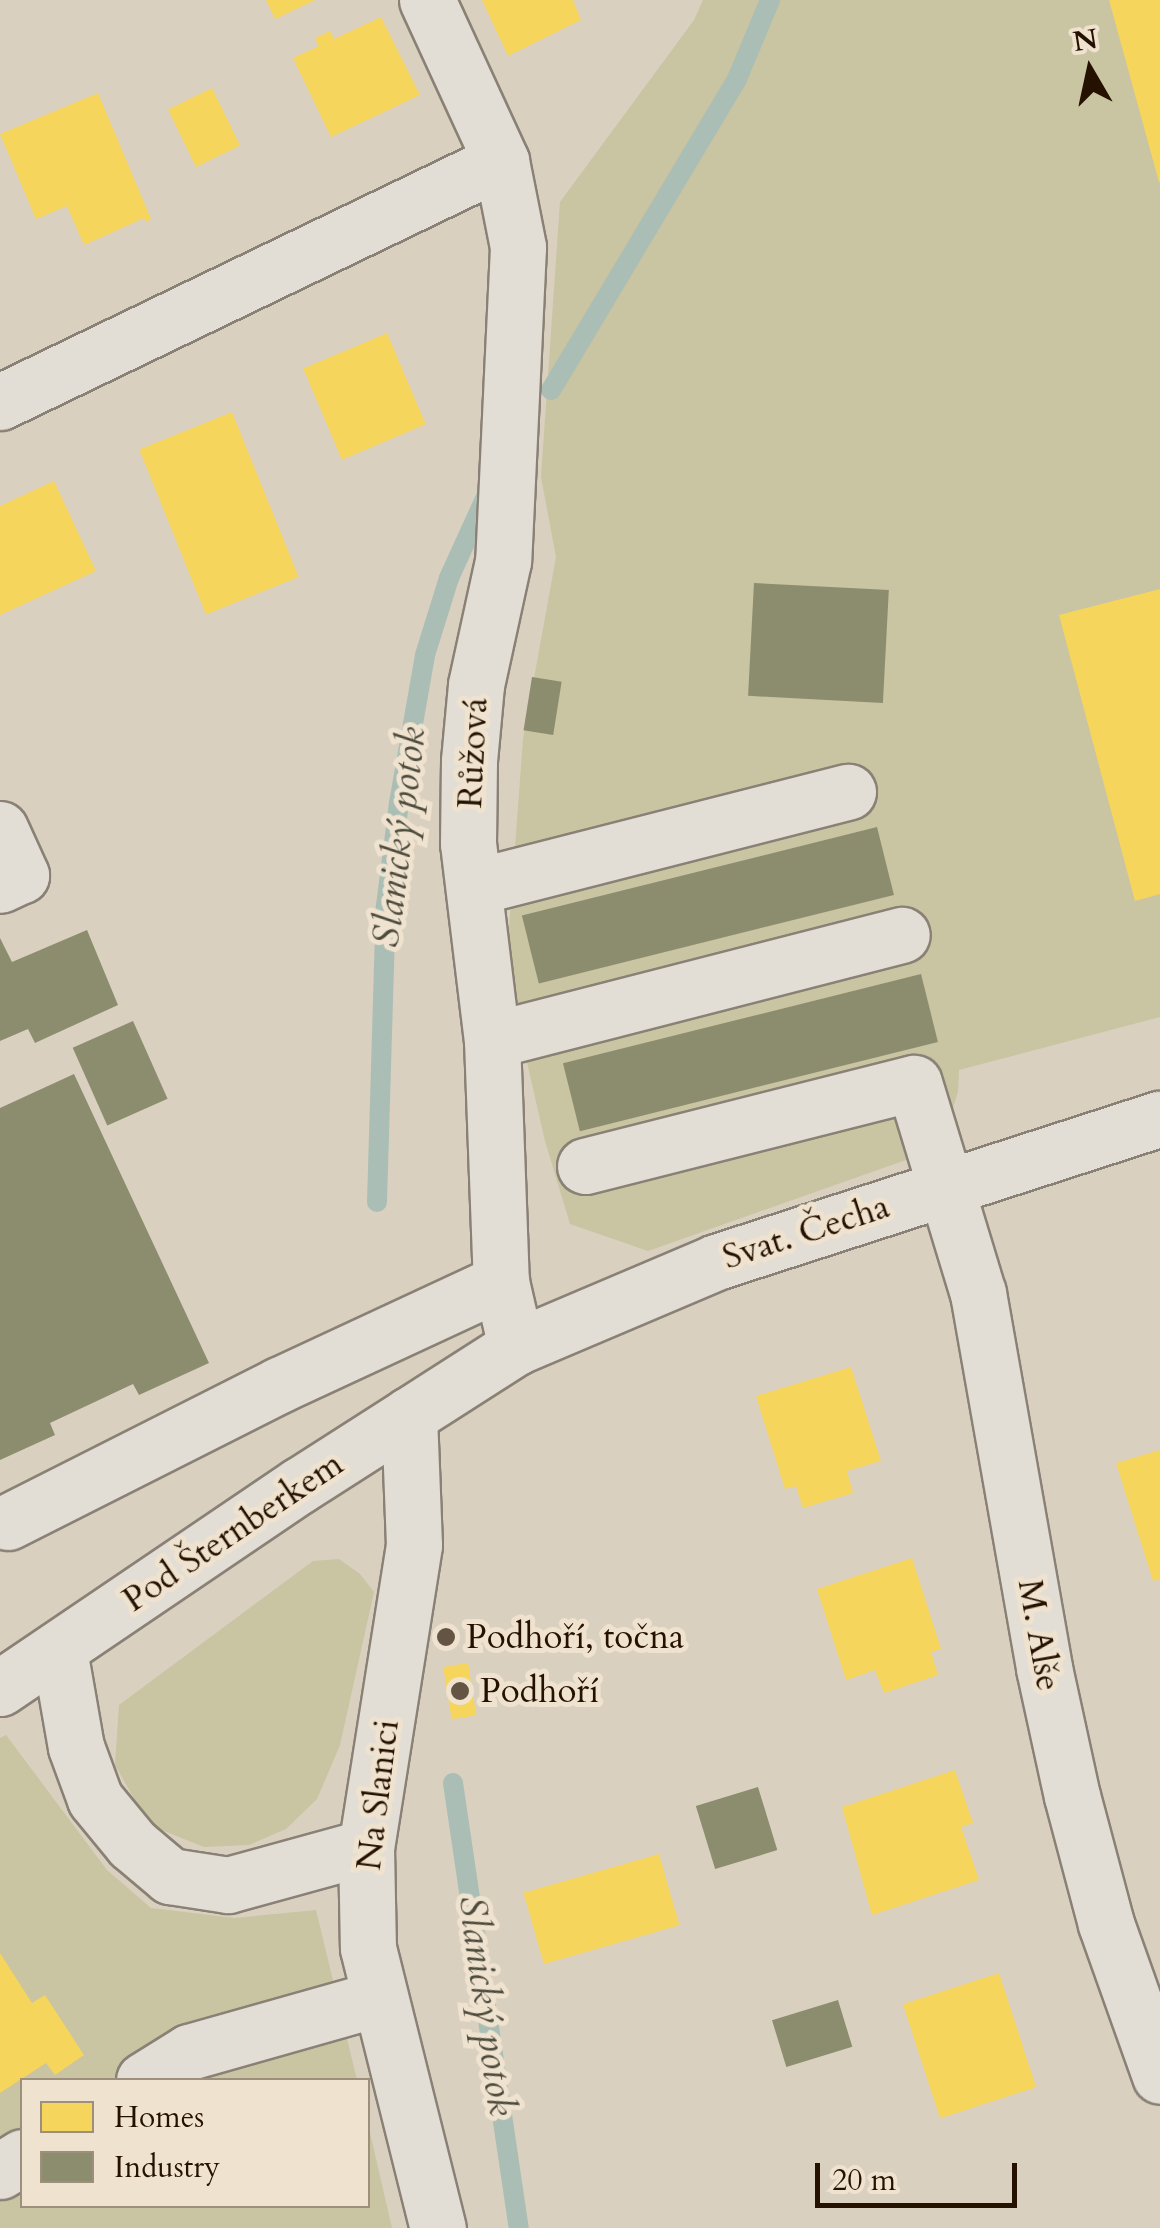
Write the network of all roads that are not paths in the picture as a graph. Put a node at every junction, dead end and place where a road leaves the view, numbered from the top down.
1 (427, 0) edge
2 (501, 162) junction
3 (0, 402) edge
4 (848, 792) dead end
5 (0, 829) edge
6 (0, 885) edge
7 (474, 886) junction
8 (902, 934) dead end
9 (492, 1040) junction
10 (1160, 1119) edge
11 (585, 1166) dead end
12 (943, 1187) junction
13 (501, 1282) junction
14 (516, 1347) junction
15 (466, 1378) joint
16 (409, 1415) junction
17 (8, 1522) dead end
18 (59, 1650) junction
19 (0, 1688) edge
20 (366, 1847) junction
21 (380, 1998) junction
22 (1160, 2076) edge
23 (147, 2078) edge
24 (438, 2228) edge

1 - 2 street, Růžová
2 - 3 street
2 - 7 street, Růžová
4 - 7 street
5 - 6 street
7 - 9 street, Růžová
8 - 9 street
9 - 13 street, Růžová
10 - 12 street, Svat. Čecha
11 - 12 street, M. Alše
12 - 14 street, Svat. Čecha
12 - 22 street, M. Alše
13 - 14 street, Růžová
13 - 17 street
14 - 15 street, Svat. Čecha
15 - 16 street, Pod Šternberkem
16 - 18 street, Pod Šternberkem
16 - 20 street, Na Slanici
18 - 19 street, Pod Šternberkem
18 - 20 street
20 - 21 street, Na Slanici
21 - 23 street
21 - 24 street, Na Slanici

